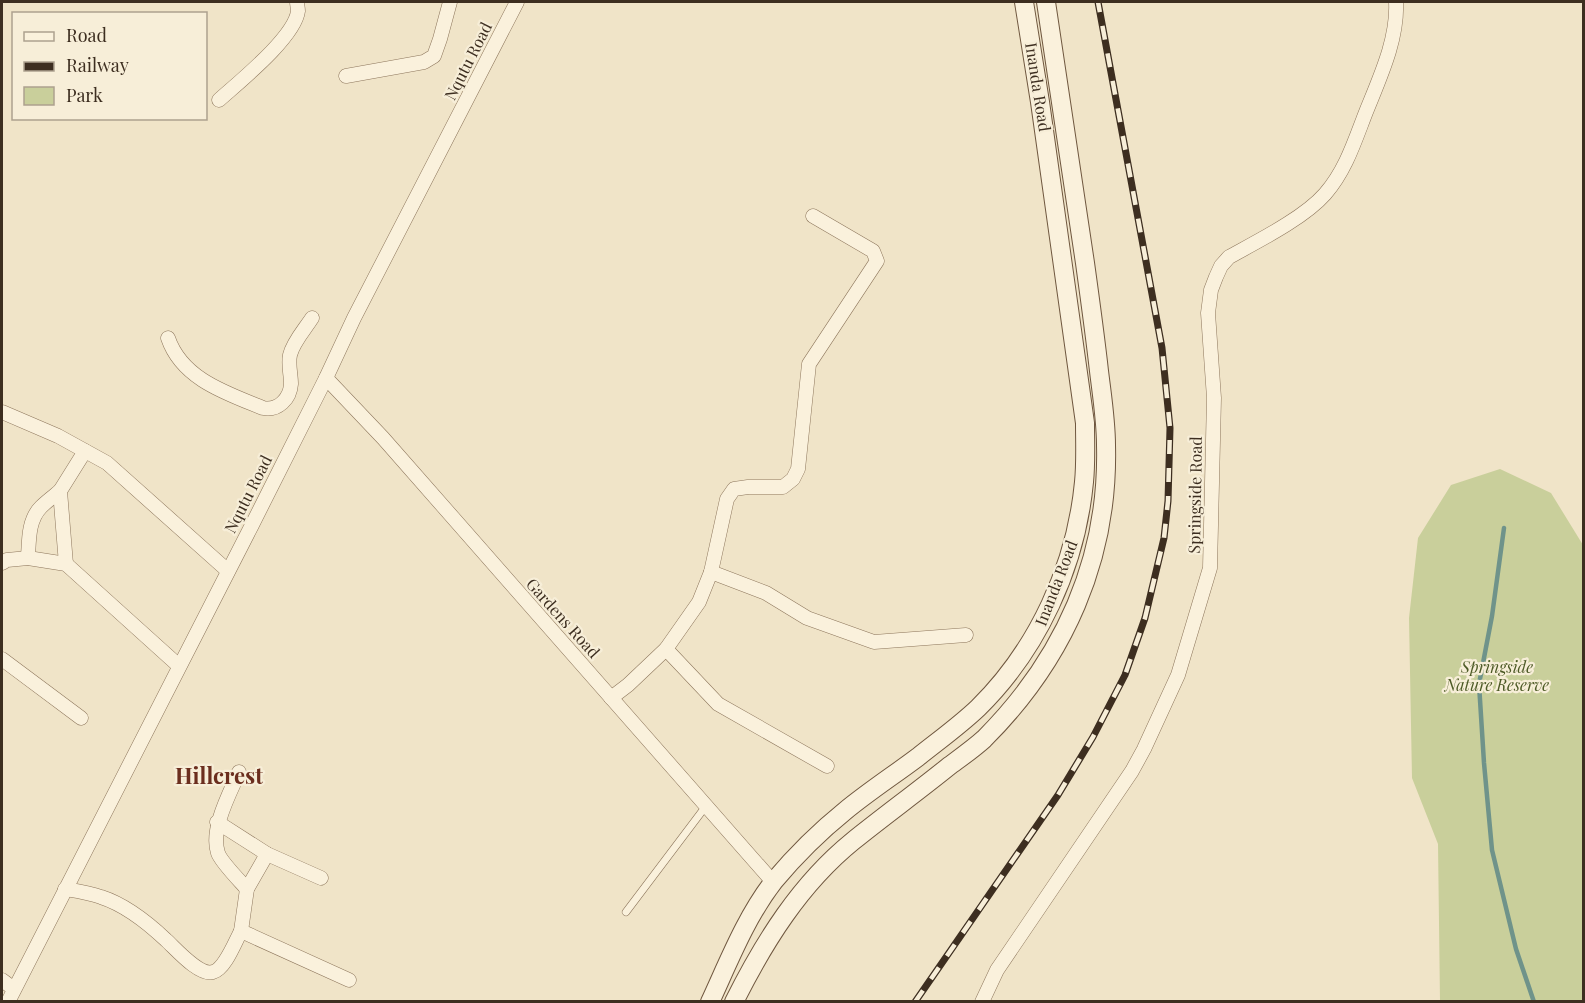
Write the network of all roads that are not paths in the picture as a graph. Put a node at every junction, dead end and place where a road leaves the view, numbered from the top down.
1 (297, 2) edge
2 (450, 2) edge
3 (1024, 2) edge
4 (1046, 2) edge
5 (1396, 2) edge
6 (512, 3) edge
7 (346, 76) dead end
8 (219, 100) dead end
9 (813, 216) dead end
10 (312, 318) dead end
11 (168, 338) dead end
12 (326, 378) junction
13 (290, 401) junction
14 (2, 412) edge
15 (306, 416) junction
16 (86, 451) junction
17 (60, 491) junction
18 (3, 558) edge
19 (28, 558) junction
20 (66, 564) junction
21 (228, 571) junction
22 (711, 572) junction
23 (966, 635) dead end
24 (666, 649) junction
25 (2, 659) edge
26 (179, 666) junction
27 (611, 698) junction
28 (81, 718) dead end
29 (827, 766) dead end
30 (239, 772) dead end
31 (706, 806) junction
32 (217, 822) junction
33 (267, 854) junction
34 (321, 878) dead end
35 (773, 882) junction
36 (65, 889) junction
37 (247, 890) junction
38 (626, 912) dead end
39 (241, 932) junction
40 (2, 980) edge
41 (349, 980) dead end
42 (11, 995) edge
43 (710, 1002) edge
44 (734, 1002) edge
45 (982, 1002) edge

1 - 8 street
2 - 7 street
3 - 35 main road, Inanda Road
4 - 44 main road, Inanda Road
5 - 45 street, Springside Road
6 - 12 street, Nqutu Road
9 - 22 street
10 - 13 street
11 - 13 street
12 - 15 street, Nqutu Road
12 - 27 street, Gardens Road
13 - 15 street
14 - 16 street
15 - 21 street, Nqutu Road
16 - 17 street
16 - 21 street
17 - 19 street
17 - 20 street
18 - 19 street
19 - 20 street
20 - 26 street
21 - 26 street, Nqutu Road
22 - 23 street
22 - 24 street
24 - 27 street
24 - 29 street
25 - 28 street
26 - 36 street, Nqutu Road
27 - 31 street, Gardens Road
30 - 32 street
31 - 35 street, Gardens Road
31 - 38 lane
32 - 33 street
32 - 37 street
33 - 34 street
33 - 37 street
35 - 43 main road, Inanda Road
36 - 39 street
36 - 42 street, Nqutu Road
37 - 39 street
39 - 41 street
40 - 42 street

